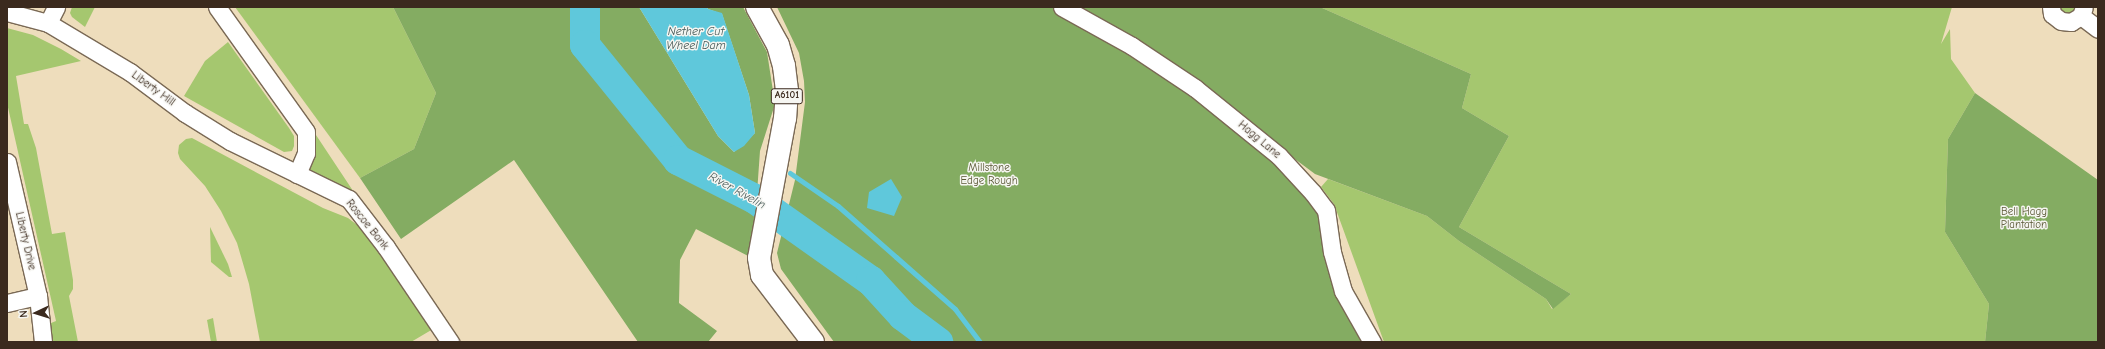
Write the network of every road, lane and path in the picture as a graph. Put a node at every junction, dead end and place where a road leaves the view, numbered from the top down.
1 (56, 7) edge
2 (217, 7) edge
3 (757, 7) edge
4 (1062, 7) edge
5 (2050, 7) edge
6 (7, 12) edge
7 (2082, 12) edge
8 (48, 23) junction
9 (2098, 29) edge
10 (7, 162) edge
11 (297, 174) junction
12 (38, 296) junction
13 (7, 303) edge
14 (43, 342) edge
15 (450, 342) edge
16 (814, 342) edge
17 (1372, 342) edge

1 - 8 street
2 - 11 street
3 - 16 main road, A6101
4 - 17 street, Hagg Lane
5 - 7 street
6 - 8 street, Liberty Hill
7 - 9 street
8 - 11 street, Liberty Hill
10 - 12 street, Liberty Drive
11 - 15 street, Roscoe Bank
12 - 13 street
12 - 14 street, Liberty Drive

